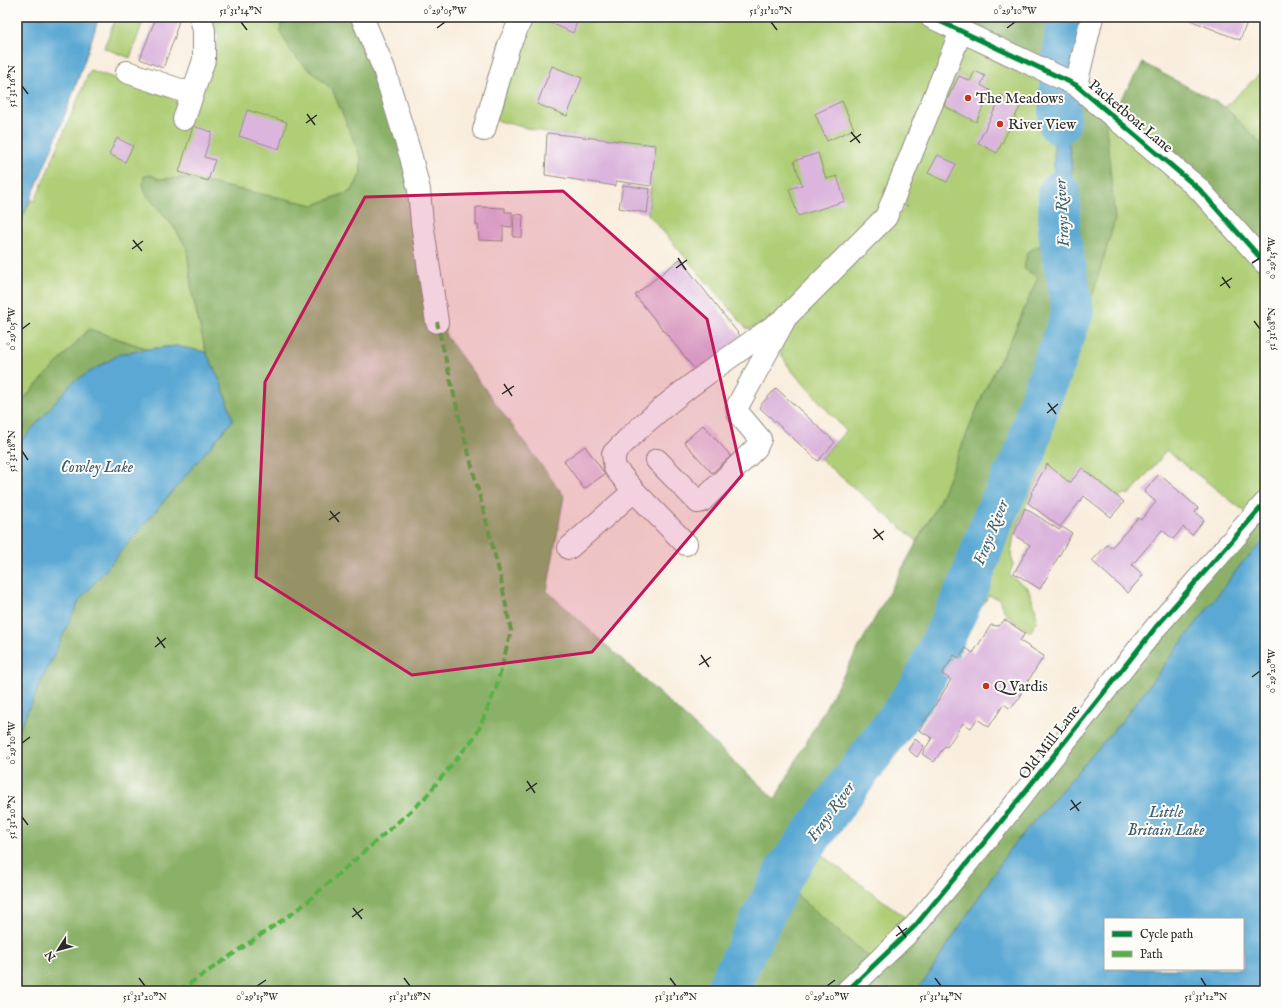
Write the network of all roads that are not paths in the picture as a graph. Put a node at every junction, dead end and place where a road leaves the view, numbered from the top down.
1 (201, 17) edge
2 (362, 17) edge
3 (522, 17) edge
4 (931, 17) edge
5 (1092, 17) edge
6 (961, 31) junction
7 (127, 72) dead end
8 (1076, 85) junction
9 (192, 94) junction
10 (184, 119) dead end
11 (484, 130) dead end
12 (1265, 263) edge
13 (786, 317) junction
14 (437, 322) dead end
15 (657, 460) dead end
16 (634, 491) junction
17 (1265, 503) edge
18 (686, 544) dead end
19 (569, 548) dead end
20 (847, 991) edge

1 - 9 street
2 - 14 street
3 - 11 street
4 - 6 street, Packetboat Lane
5 - 8 street
6 - 8 street, Packetboat Lane
6 - 13 street
7 - 9 street
8 - 12 street, Packetboat Lane
9 - 10 street
13 - 15 street
13 - 16 street
16 - 18 street
16 - 19 street
17 - 20 street, Old Mill Lane

